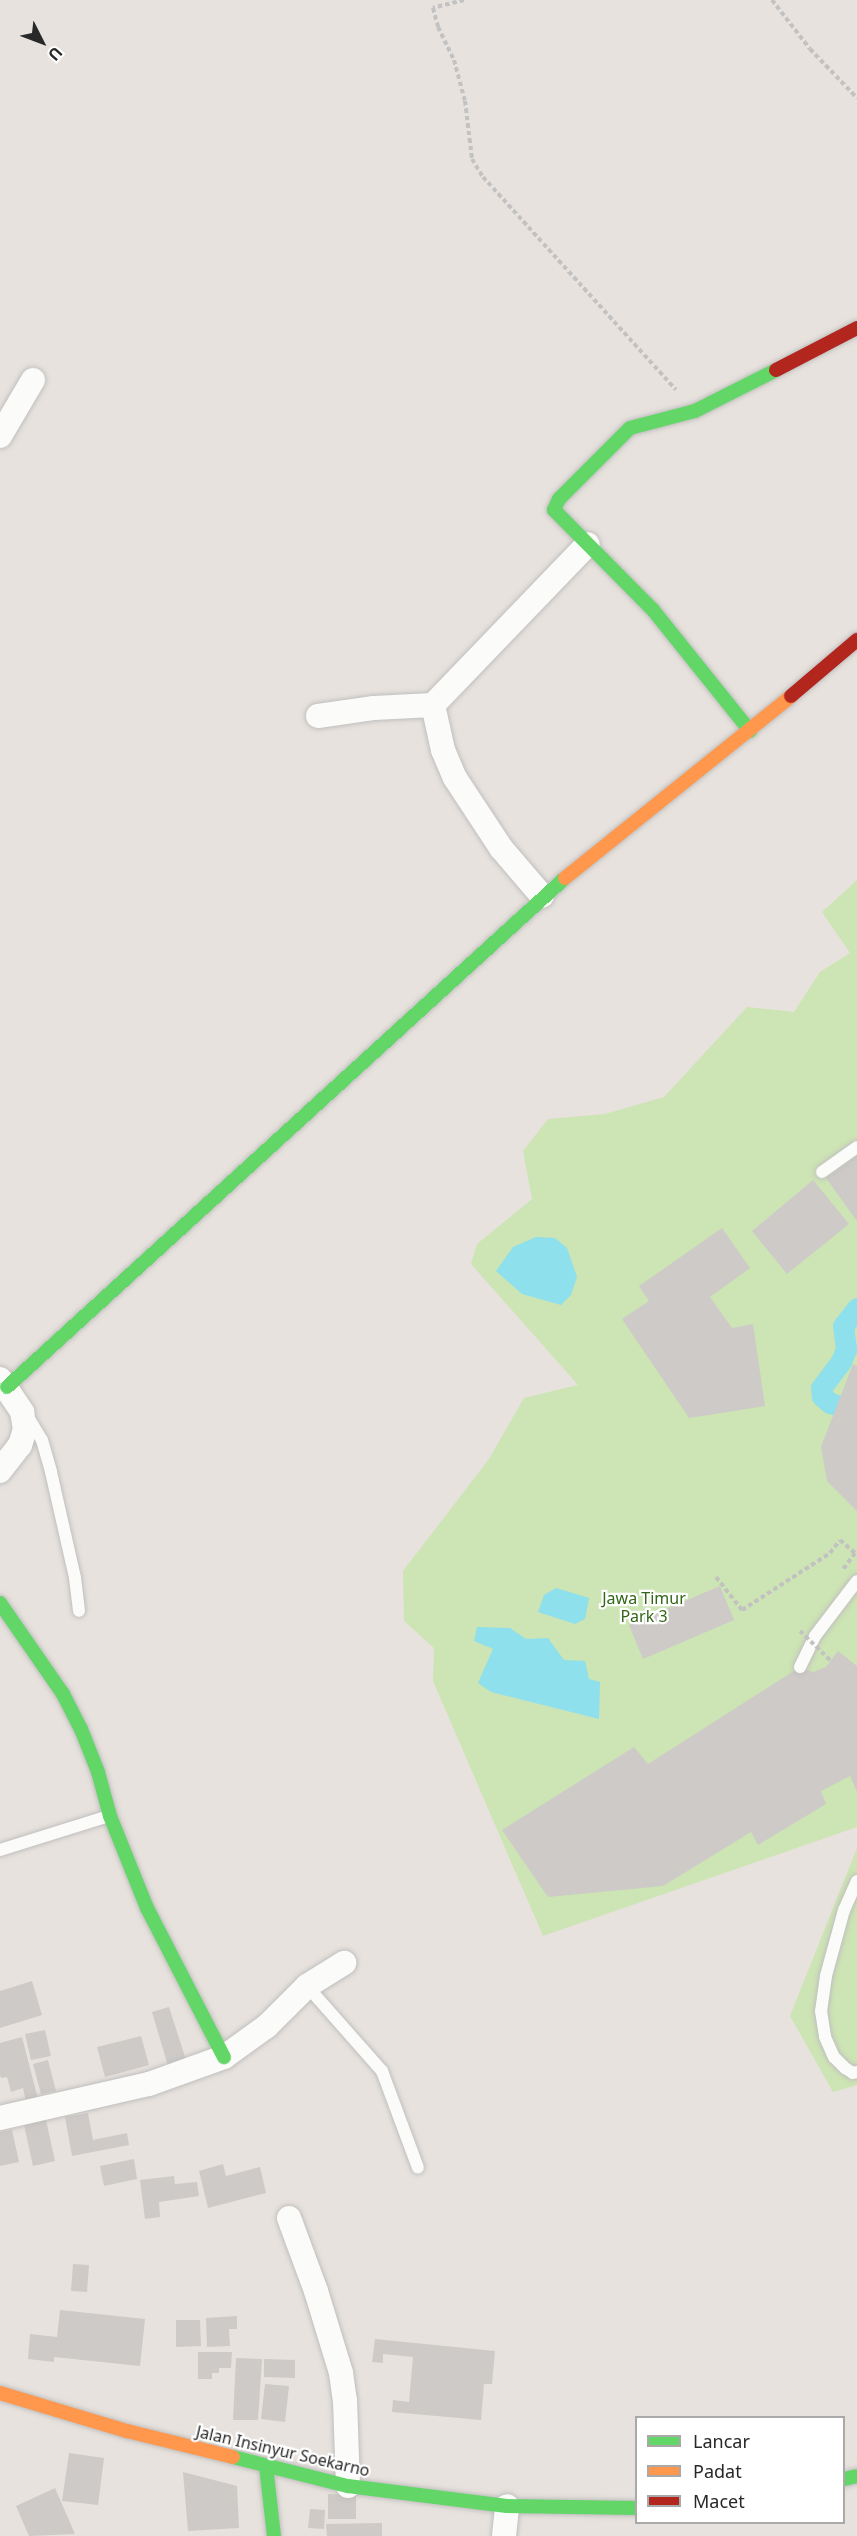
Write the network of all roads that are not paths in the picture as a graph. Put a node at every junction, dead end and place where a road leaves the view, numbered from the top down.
1 (857, 328) edge
2 (33, 380) dead end
3 (0, 436) edge
4 (588, 544) junction
5 (854, 651) edge
6 (433, 705) junction
7 (318, 716) dead end
8 (750, 731) junction
9 (542, 896) junction
10 (857, 1147) edge
11 (822, 1172) dead end
12 (4, 1383) edge
13 (22, 1412) junction
14 (0, 1471) edge
15 (857, 1581) edge
16 (0, 1603) edge
17 (79, 1611) dead end
18 (800, 1667) dead end
19 (110, 1816) junction
20 (0, 1850) edge
21 (857, 1881) edge
22 (344, 1963) dead end
23 (307, 1986) junction
24 (224, 2056) junction
25 (857, 2072) edge
26 (0, 2118) edge
27 (418, 2168) dead end
28 (289, 2218) dead end
29 (0, 2393) edge
30 (266, 2466) junction
31 (348, 2486) junction
32 (507, 2506) junction
33 (635, 2508) edge
34 (274, 2536) edge
35 (504, 2536) edge

1 - 4 street
2 - 3 street
4 - 6 street
4 - 8 street
5 - 8 street
6 - 7 street
6 - 9 street
8 - 9 street
9 - 12 street
10 - 11 lane
12 - 13 street
13 - 14 street
13 - 17 lane
15 - 18 lane
16 - 19 street
19 - 20 lane
19 - 24 street
21 - 25 lane
22 - 23 street
23 - 24 street
23 - 27 lane
24 - 26 street
28 - 31 street
29 - 30 street, Jalan Insinyur Soekarno
30 - 31 street, Jalan Insinyur Soekarno
30 - 34 street
31 - 32 street, Jalan Insinyur Soekarno
32 - 33 street, Jalan Insinyur Soekarno
32 - 35 street

